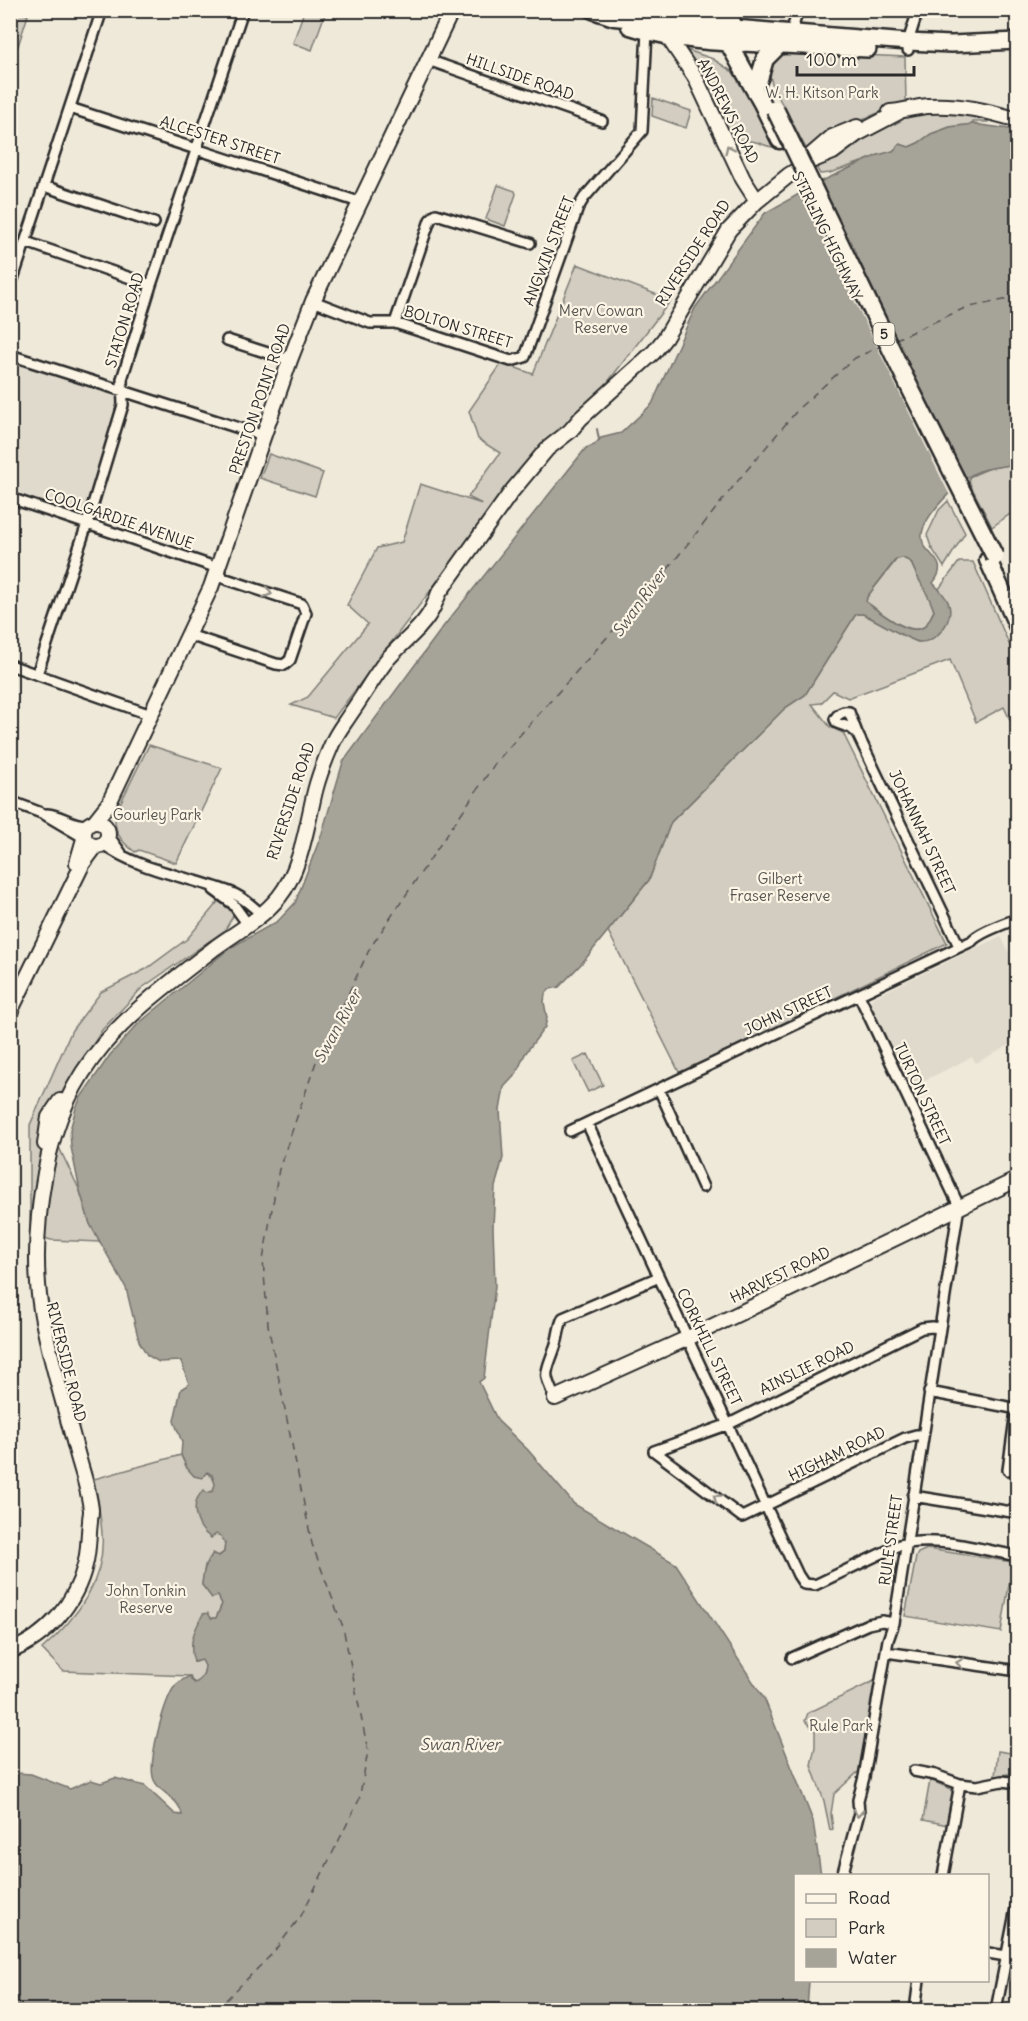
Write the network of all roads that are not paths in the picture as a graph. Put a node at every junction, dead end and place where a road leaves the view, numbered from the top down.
1 (102, 10) edge
2 (243, 10) edge
3 (452, 10) edge
4 (593, 10) edge
5 (696, 10) edge
6 (710, 10) edge
7 (726, 10) edge
8 (798, 10) edge
9 (918, 10) edge
10 (614, 17) junction
11 (684, 23) junction
12 (646, 32) junction
13 (791, 33) junction
14 (731, 35) junction
15 (668, 37) junction
16 (1017, 41) edge
17 (696, 42) junction
18 (779, 45) junction
19 (908, 46) junction
20 (1017, 49) edge
21 (428, 60) junction
22 (755, 81) junction
23 (70, 108) junction
24 (1017, 120) edge
25 (602, 121) dead end
26 (198, 148) junction
27 (44, 186) junction
28 (755, 198) junction
29 (360, 202) junction
30 (154, 223) dead end
31 (26, 242) junction
32 (530, 243) dead end
33 (151, 285) junction
34 (10, 288) edge
35 (313, 302) junction
36 (395, 323) junction
37 (227, 340) dead end
38 (10, 355) edge
39 (525, 357) joint
40 (290, 360) junction
41 (123, 391) junction
42 (264, 436) junction
43 (10, 498) edge
44 (87, 524) junction
45 (991, 558) junction
46 (218, 568) junction
47 (1017, 602) edge
48 (1017, 627) edge
49 (189, 635) junction
50 (10, 665) edge
51 (37, 674) junction
52 (151, 715) junction
53 (857, 733) dead end
54 (10, 801) edge
55 (95, 834) junction
56 (210, 886) junction
57 (258, 912) junction
58 (1017, 918) edge
59 (247, 922) junction
60 (959, 945) junction
61 (859, 995) junction
62 (10, 999) edge
63 (10, 1012) edge
64 (659, 1089) junction
65 (587, 1123) junction
66 (570, 1131) dead end
67 (1017, 1179) edge
68 (703, 1187) dead end
69 (958, 1206) junction
70 (658, 1276) junction
71 (939, 1328) junction
72 (688, 1338) junction
73 (929, 1392) junction
74 (555, 1398) joint
75 (1017, 1407) edge
76 (729, 1424) junction
77 (923, 1435) junction
78 (654, 1451) joint
79 (1008, 1470) dead end
80 (913, 1496) junction
81 (766, 1505) junction
82 (1017, 1513) edge
83 (906, 1543) junction
84 (1017, 1556) edge
85 (894, 1623) junction
86 (10, 1651) edge
87 (886, 1652) junction
88 (792, 1658) dead end
89 (1017, 1671) edge
90 (914, 1771) dead end
91 (1017, 1783) edge
92 (960, 1784) junction
93 (842, 1874) edge
94 (943, 1874) edge
95 (1017, 1898) edge
96 (989, 1953) edge
97 (1006, 1956) junction
98 (919, 1982) edge
99 (915, 2010) edge
100 (996, 2010) edge

1 - 23 street
2 - 26 street, STATON ROAD
3 - 21 street, PRESTON POINT ROAD
4 - 10 highway
5 - 11 highway
6 - 14 highway, STIRLING HIGHWAY / 5
7 - 14 highway, STIRLING HIGHWAY / 5
8 - 13 street
9 - 19 street
10 - 11 highway
10 - 12 highway
11 - 14 highway
12 - 15 highway
12 - 39 street, ANGWIN STREET
13 - 14 main road
13 - 19 main road
14 - 17 highway
14 - 18 main road
14 - 22 highway, STIRLING HIGHWAY / 5
15 - 17 highway
28 -> 15 street, ANDREWS ROAD
16 - 19 main road
17 - 22 highway
18 - 19 main road
18 - 22 highway
19 - 20 main road
21 - 25 street, HILLSIDE ROAD
21 - 29 street, PRESTON POINT ROAD
22 - 45 highway, STIRLING HIGHWAY / 5, bridge
23 - 26 street, ALCESTER STREET
23 - 27 street
24 - 28 street, RIVERSIDE ROAD
26 - 29 street, ALCESTER STREET
26 - 33 street, STATON ROAD
27 - 30 street
27 - 31 street
28 - 57 street, RIVERSIDE ROAD
29 - 35 street, PRESTON POINT ROAD
31 - 33 street
31 - 34 street
32 - 36 street
33 - 41 street, STATON ROAD
35 - 36 street, BOLTON STREET
35 - 40 street, PRESTON POINT ROAD
36 - 39 street, BOLTON STREET
37 - 40 street
38 - 41 street
40 - 42 street, PRESTON POINT ROAD
41 - 42 street
41 - 44 street, STATON ROAD
42 - 46 street, PRESTON POINT ROAD
43 - 44 street, COOLGARDIE AVENUE
44 - 46 street, COOLGARDIE AVENUE
44 - 51 street, STATON ROAD
45 - 47 highway, STIRLING HIGHWAY / 5
45 - 48 highway, STIRLING HIGHWAY / 5
46 - 49 street, PRESTON POINT ROAD
46 -> 49 street, COOLGARDIE AVENUE
49 - 52 street, PRESTON POINT ROAD
50 - 51 street
51 - 52 street
52 - 55 street, PRESTON POINT ROAD
53 - 60 street, JOHANNAH STREET
54 - 55 street
55 - 56 street
55 - 62 street, PRESTON POINT ROAD
55 - 63 street, PRESTON POINT ROAD
56 - 57 street
56 - 59 street
57 - 59 street, RIVERSIDE ROAD
58 - 60 street, JOHN STREET
59 - 86 street, RIVERSIDE ROAD
60 - 61 street, JOHN STREET
61 - 64 street, JOHN STREET
61 - 69 street, TURTON STREET
64 - 65 street, JOHN STREET
64 - 68 street
65 - 66 street, JOHN STREET
65 - 70 street, CORKHILL STREET
67 - 69 street, HARVEST ROAD
69 - 71 street, RULE STREET
69 - 72 street, HARVEST ROAD
70 - 72 street, CORKHILL STREET
70 - 74 street
71 - 73 street, RULE STREET
71 - 76 street, AINSLIE ROAD
72 - 74 street, HARVEST ROAD
72 - 76 street, CORKHILL STREET
73 - 75 street
73 - 77 street, RULE STREET
75 - 79 street
76 - 78 street, AINSLIE ROAD
76 - 81 street, CORKHILL STREET
77 - 80 street, RULE STREET
77 - 81 street, HIGHAM ROAD
81 -> 78 street, HIGHAM ROAD
80 - 82 street
80 - 83 street, RULE STREET
81 - 83 street, CORKHILL STREET
83 - 84 street
83 - 85 street, RULE STREET
85 - 87 street, RULE STREET
85 - 88 street
89 -> 87 street
87 -> 93 street, RULE STREET
90 - 92 street
91 - 92 street
92 - 94 street
95 - 97 street
96 - 97 street
97 - 100 street
98 - 99 street

